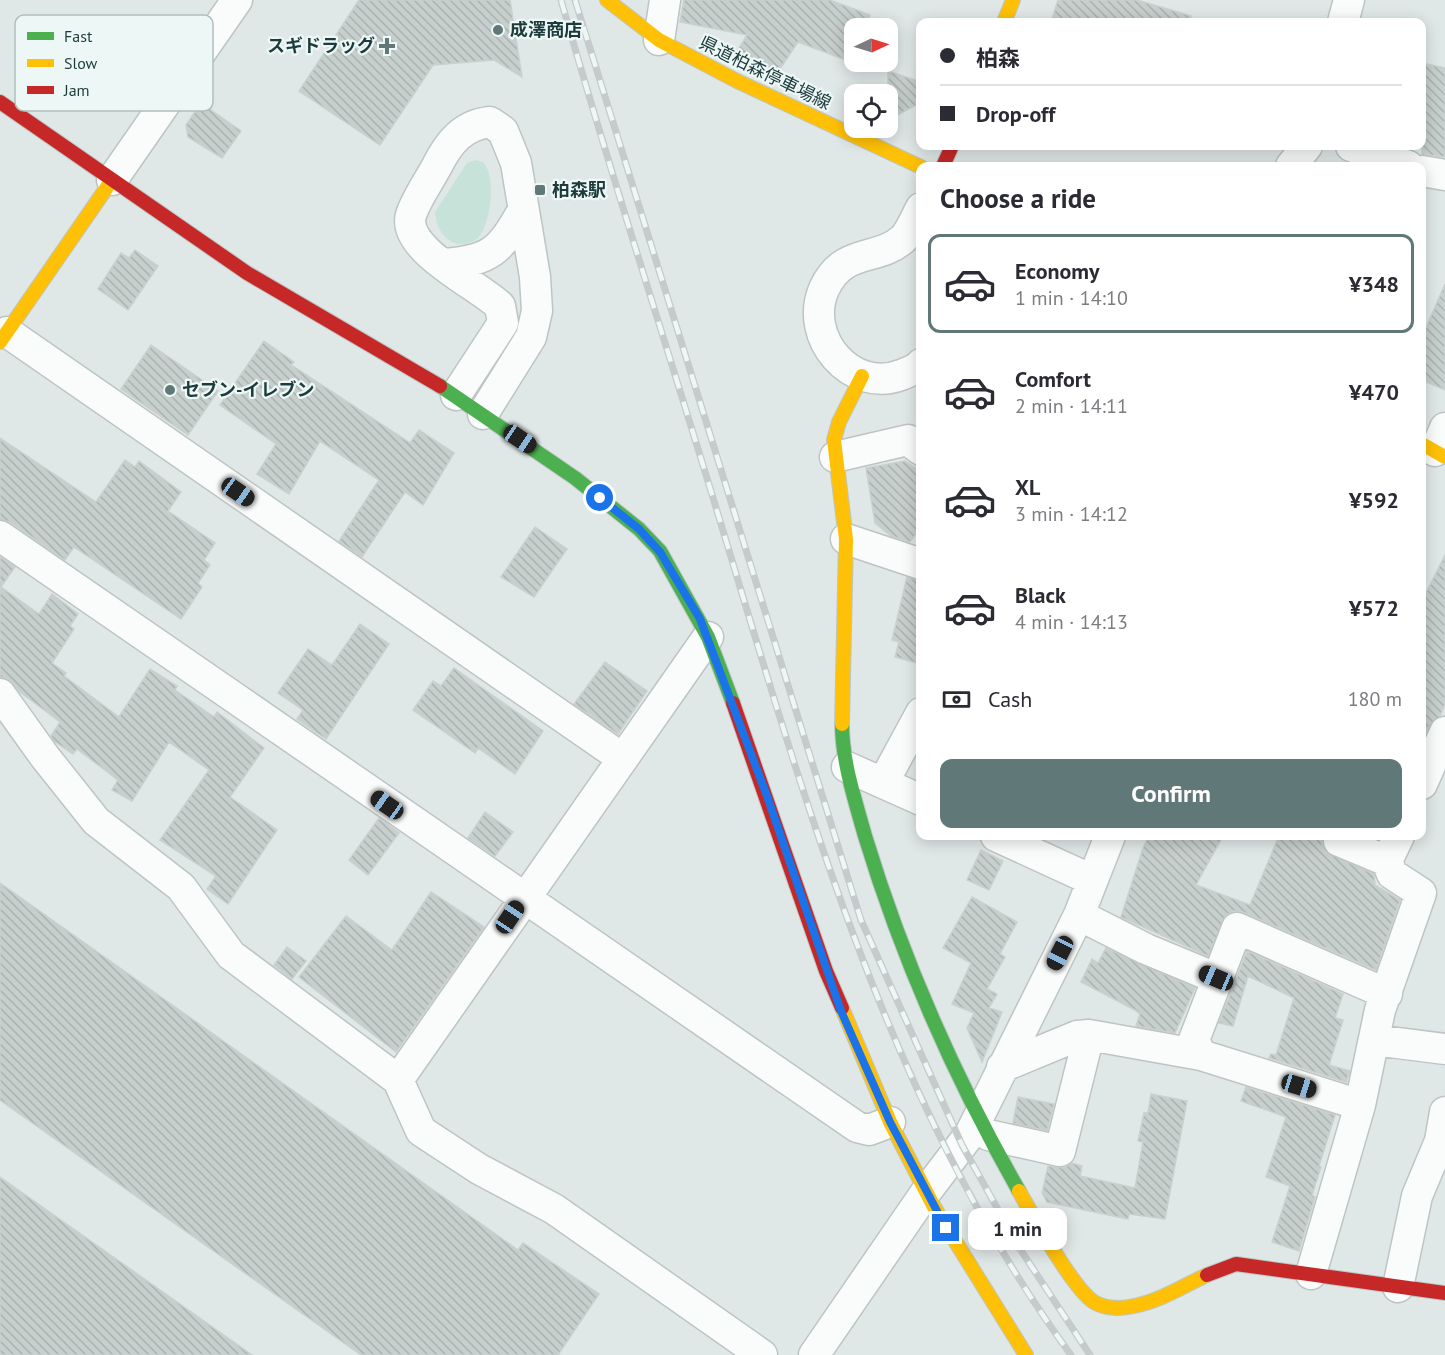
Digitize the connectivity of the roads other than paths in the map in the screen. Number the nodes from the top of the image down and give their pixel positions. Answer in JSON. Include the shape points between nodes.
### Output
{"nodes":[{"id":1,"x":237,"y":0,"type":"edge"},
{"id":2,"x":607,"y":0,"type":"edge"},
{"id":3,"x":666,"y":0,"type":"edge"},
{"id":4,"x":1013,"y":0,"type":"edge"},
{"id":5,"x":1349,"y":0,"type":"edge"},
{"id":6,"x":1006,"y":18,"type":"edge"},
{"id":7,"x":1344,"y":18,"type":"edge"},
{"id":8,"x":213,"y":35,"type":"edge"},
{"id":9,"x":659,"y":40,"type":"junction"},
{"id":10,"x":0,"y":102,"type":"edge"},
{"id":11,"x":160,"y":111,"type":"edge"},
{"id":12,"x":1304,"y":150,"type":"edge"},
{"id":13,"x":1362,"y":150,"type":"edge"},
{"id":14,"x":1294,"y":162,"type":"edge"},
{"id":15,"x":1397,"y":162,"type":"edge"},
{"id":16,"x":916,"y":165,"type":"edge"},
{"id":17,"x":1426,"y":172,"type":"edge"},
{"id":18,"x":1445,"y":175,"type":"edge"},
{"id":19,"x":112,"y":180,"type":"junction"},
{"id":20,"x":523,"y":210,"type":"junction"},
{"id":21,"x":916,"y":217,"type":"edge"},
{"id":22,"x":442,"y":264,"type":"junction"},
{"id":23,"x":4,"y":337,"type":"edge"},
{"id":24,"x":916,"y":367,"type":"edge"},
{"id":25,"x":862,"y":376,"type":"junction"},
{"id":26,"x":456,"y":395,"type":"junction"},
{"id":27,"x":483,"y":414,"type":"junction"},
{"id":28,"x":916,"y":446,"type":"edge"},
{"id":29,"x":835,"y":457,"type":"junction"},
{"id":30,"x":0,"y":536,"type":"edge"},
{"id":31,"x":846,"y":538,"type":"junction"},
{"id":32,"x":916,"y":562,"type":"edge"},
{"id":33,"x":708,"y":637,"type":"junction"},
{"id":34,"x":0,"y":694,"type":"edge"},
{"id":35,"x":916,"y":722,"type":"edge"},
{"id":36,"x":1445,"y":732,"type":"edge"},
{"id":37,"x":622,"y":758,"type":"junction"},
{"id":38,"x":847,"y":767,"type":"junction"},
{"id":39,"x":1426,"y":775,"type":"edge"},
{"id":40,"x":883,"y":783,"type":"junction"},
{"id":41,"x":916,"y":798,"type":"edge"},
{"id":42,"x":1005,"y":840,"type":"edge"},
{"id":43,"x":1108,"y":840,"type":"edge"},
{"id":44,"x":1339,"y":841,"type":"dead end"},
{"id":45,"x":1393,"y":848,"type":"edge"},
{"id":46,"x":1092,"y":880,"type":"junction"},
{"id":47,"x":523,"y":898,"type":"junction"},
{"id":48,"x":1079,"y":915,"type":"junction"},
{"id":49,"x":1216,"y":978,"type":"junction"},
{"id":50,"x":1387,"y":994,"type":"junction"},
{"id":51,"x":1089,"y":1035,"type":"junction"},
{"id":52,"x":1374,"y":1040,"type":"junction"},
{"id":53,"x":1445,"y":1049,"type":"edge"},
{"id":54,"x":1201,"y":1055,"type":"junction"},
{"id":55,"x":1002,"y":1067,"type":"junction"},
{"id":56,"x":398,"y":1080,"type":"junction"},
{"id":57,"x":1360,"y":1105,"type":"junction"},
{"id":58,"x":1445,"y":1112,"type":"edge"},
{"id":59,"x":890,"y":1122,"type":"junction"},
{"id":60,"x":983,"y":1125,"type":"junction"},
{"id":61,"x":926,"y":1192,"type":"junction"},
{"id":62,"x":1311,"y":1274,"type":"junction"},
{"id":63,"x":1398,"y":1287,"type":"junction"},
{"id":64,"x":1445,"y":1293,"type":"edge"},
{"id":65,"x":762,"y":1355,"type":"edge"},
{"id":66,"x":814,"y":1355,"type":"edge"},
{"id":67,"x":1026,"y":1355,"type":"edge"}],
"edges":[{"from":1,"to":8,"type":"street"},
{"from":2,"to":9,"type":"street","name":"県道柏森停車場線"},
{"from":3,"to":9,"type":"street"},
{"from":4,"to":6,"type":"street"},
{"from":5,"to":7,"type":"street"},
{"from":9,"to":16,"type":"street","name":"県道柏森停車場線"},
{"from":10,"to":19,"type":"street"},
{"from":11,"to":19,"type":"street"},
{"from":12,"to":14,"type":"street"},
{"from":13,"to":15,"type":"street"},
{"from":17,"to":18,"type":"street"},
{"from":19,"to":23,"type":"street"},
{"from":19,"to":26,"type":"street","via":[[247,273]]},
{"from":20,"to":22,"type":"street","via":[[505,241],[489,254]]},
{"from":20,"to":22,"type":"street","via":[[516,163],[503,131],[490,122],[462,130],[441,157],[410,216],[412,234]]},
{"from":20,"to":27,"type":"street","via":[[537,311],[531,337]]},
{"from":21,"to":25,"type":"street","via":[[903,239],[854,258],[831,277],[824,290],[819,308],[823,339],[834,356]]},
{"from":22,"to":26,"type":"street","via":[[500,306],[503,323]]},
{"from":23,"to":37,"type":"street"},
{"from":24,"to":25,"type":"street","via":[[887,379]]},
{"from":25,"to":29,"type":"street","via":[[839,422]]},
{"from":26,"to":27,"type":"street"},
{"from":27,"to":33,"type":"street","via":[[575,478],[639,529],[660,552]]},
{"from":28,"to":29,"type":"street","via":[[908,440]]},
{"from":29,"to":31,"type":"street"},
{"from":30,"to":47,"type":"street"},
{"from":31,"to":32,"type":"street"},
{"from":31,"to":38,"type":"street","via":[[842,741]]},
{"from":33,"to":37,"type":"street"},
{"from":33,"to":59,"type":"street","via":[[829,981]]},
{"from":34,"to":56,"type":"street","via":[[96,821],[182,887],[231,955]]},
{"from":35,"to":40,"type":"street"},
{"from":36,"to":39,"type":"street"},
{"from":37,"to":47,"type":"street"},
{"from":38,"to":40,"type":"street"},
{"from":38,"to":60,"type":"street","via":[[903,947]]},
{"from":40,"to":41,"type":"street"},
{"from":42,"to":46,"type":"street"},
{"from":43,"to":46,"type":"street"},
{"from":44,"to":45,"type":"street"},
{"from":45,"to":50,"type":"street","via":[[1392,874],[1421,893]]},
{"from":46,"to":48,"type":"street"},
{"from":47,"to":56,"type":"street"},
{"from":47,"to":59,"type":"street","via":[[857,1127],[869,1130]]},
{"from":48,"to":49,"type":"street"},
{"from":48,"to":55,"type":"street"},
{"from":49,"to":50,"type":"street","via":[[1237,928]]},
{"from":49,"to":54,"type":"street","via":[[1194,1040]]},
{"from":50,"to":52,"type":"street"},
{"from":51,"to":54,"type":"street"},
{"from":51,"to":55,"type":"street","via":[[1077,1036]]},
{"from":51,"to":60,"type":"street","via":[[1060,1151]]},
{"from":52,"to":53,"type":"street"},
{"from":52,"to":57,"type":"street"},
{"from":54,"to":57,"type":"street"},
{"from":55,"to":60,"type":"street"},
{"from":56,"to":65,"type":"street","via":[[421,1131],[479,1169],[554,1209]]},
{"from":57,"to":62,"type":"street"},
{"from":58,"to":63,"type":"street","via":[[1440,1141],[1417,1196]]},
{"from":59,"to":61,"type":"street"},
{"from":60,"to":61,"type":"street","via":[[970,1134]]},
{"from":60,"to":62,"type":"street","via":[[1026,1207],[1073,1278],[1097,1304],[1121,1308],[1140,1305],[1236,1264]]},
{"from":61,"to":66,"type":"street"},
{"from":61,"to":67,"type":"street"},
{"from":62,"to":63,"type":"street"},
{"from":63,"to":64,"type":"street"}]}
